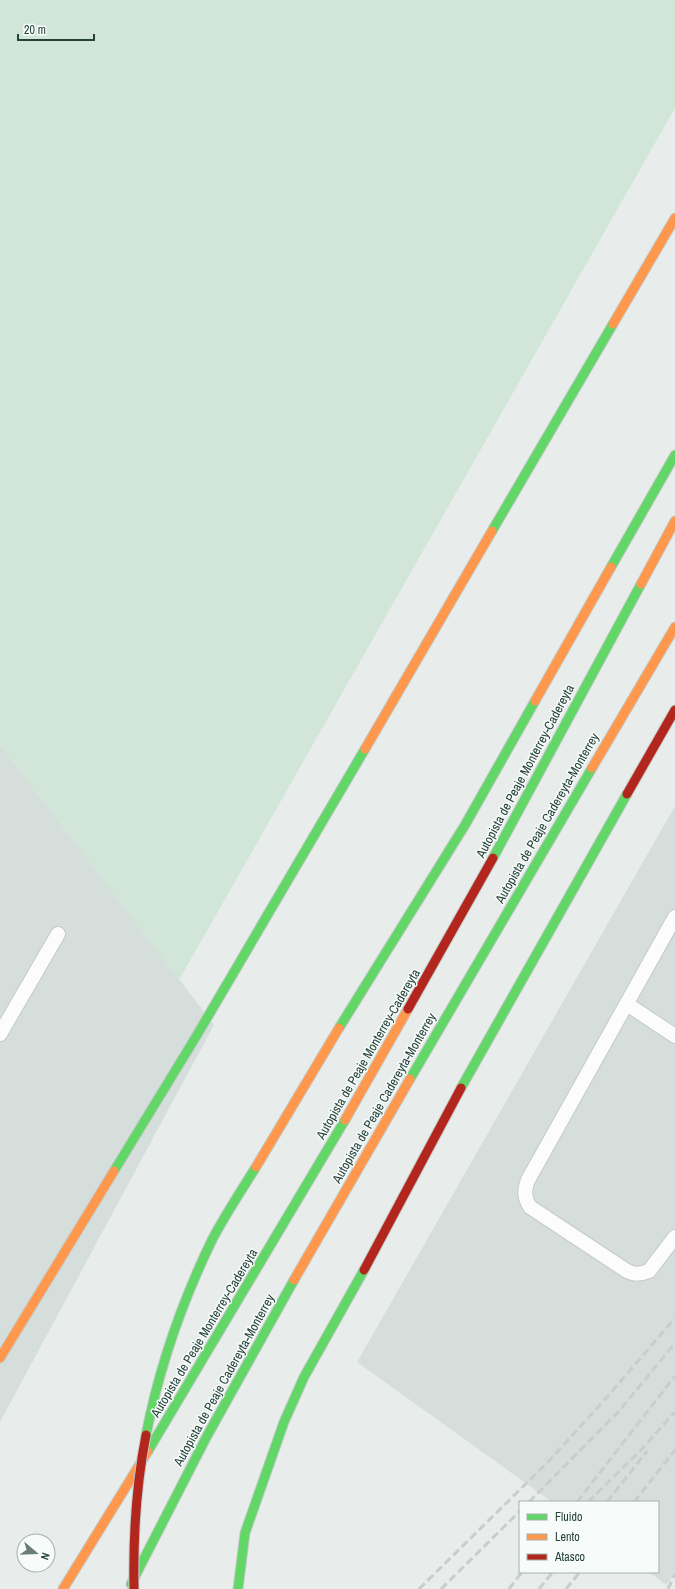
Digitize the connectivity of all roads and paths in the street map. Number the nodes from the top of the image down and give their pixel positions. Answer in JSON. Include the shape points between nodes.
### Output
{"nodes":[{"id":1,"x":675,"y":218,"type":"edge"},
{"id":2,"x":675,"y":455,"type":"edge"},
{"id":3,"x":675,"y":521,"type":"edge"},
{"id":4,"x":675,"y":627,"type":"edge"},
{"id":5,"x":675,"y":710,"type":"edge"},
{"id":6,"x":675,"y":917,"type":"edge"},
{"id":7,"x":58,"y":934,"type":"dead end"},
{"id":8,"x":627,"y":1004,"type":"junction"},
{"id":9,"x":0,"y":1034,"type":"edge"},
{"id":10,"x":675,"y":1036,"type":"edge"},
{"id":11,"x":675,"y":1237,"type":"edge"},
{"id":12,"x":0,"y":1358,"type":"edge"},
{"id":13,"x":63,"y":1589,"type":"edge"},
{"id":14,"x":128,"y":1589,"type":"edge"},
{"id":15,"x":134,"y":1589,"type":"edge"},
{"id":16,"x":238,"y":1589,"type":"edge"}],
"edges":[{"from":1,"to":12,"type":"main road","via":[[196,1035]]},
{"from":2,"to":15,"type":"main road","bridge":true,"via":[[469,818],[213,1239],[174,1330],[147,1425],[139,1474],[135,1524]]},
{"from":3,"to":13,"type":"main road","name":"Autopista de Peaje Monterrey-Cadereyta","via":[[460,918],[327,1152]]},
{"from":4,"to":14,"type":"main road","name":"Autopista de Peaje Cadereyta-Monterrey","via":[[321,1232],[207,1436]]},
{"from":5,"to":16,"type":"main road","via":[[520,982],[389,1226],[304,1377],[284,1422],[246,1533]]},
{"from":6,"to":8,"type":"lane"},
{"from":7,"to":9,"type":"lane"},
{"from":8,"to":10,"type":"lane"},
{"from":8,"to":11,"type":"lane","via":[[528,1180],[526,1200],[530,1207],[635,1274],[649,1271]]}]}
